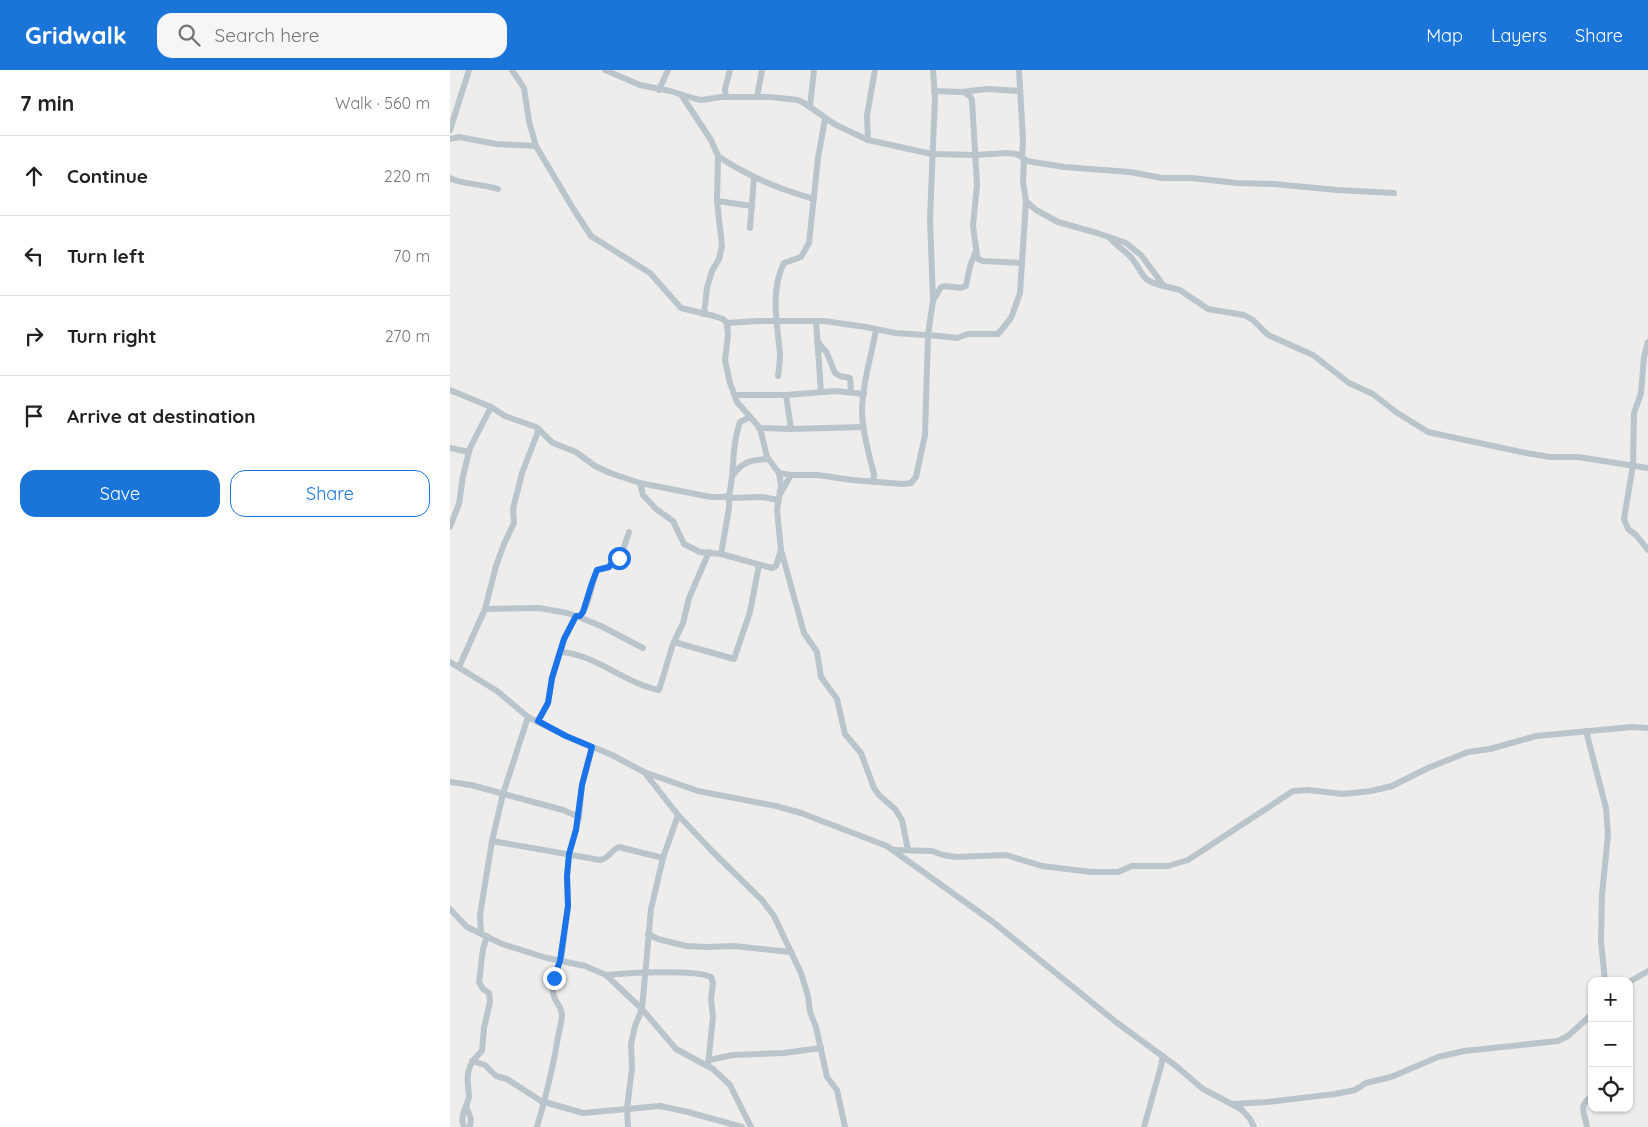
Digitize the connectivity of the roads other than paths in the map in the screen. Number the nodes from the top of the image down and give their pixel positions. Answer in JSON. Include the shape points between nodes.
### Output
{"nodes":[{"id":1,"x":469,"y":70,"type":"edge"},
{"id":2,"x":512,"y":70,"type":"edge"},
{"id":3,"x":606,"y":70,"type":"edge"},
{"id":4,"x":668,"y":70,"type":"edge"},
{"id":5,"x":730,"y":70,"type":"edge"},
{"id":6,"x":762,"y":70,"type":"edge"},
{"id":7,"x":814,"y":70,"type":"edge"},
{"id":8,"x":875,"y":70,"type":"edge"},
{"id":9,"x":933,"y":70,"type":"edge"},
{"id":10,"x":1019,"y":70,"type":"edge"},
{"id":11,"x":659,"y":90,"type":"junction"},
{"id":12,"x":934,"y":91,"type":"junction"},
{"id":13,"x":1020,"y":91,"type":"junction"},
{"id":14,"x":963,"y":92,"type":"junction"},
{"id":15,"x":682,"y":96,"type":"junction"},
{"id":16,"x":726,"y":97,"type":"junction"},
{"id":17,"x":757,"y":97,"type":"junction"},
{"id":18,"x":810,"y":107,"type":"junction"},
{"id":19,"x":825,"y":119,"type":"junction"},
{"id":20,"x":450,"y":130,"type":"edge"},
{"id":21,"x":450,"y":139,"type":"edge"},
{"id":22,"x":868,"y":140,"type":"junction"},
{"id":23,"x":536,"y":146,"type":"junction"},
{"id":24,"x":932,"y":154,"type":"junction"},
{"id":25,"x":975,"y":155,"type":"junction"},
{"id":26,"x":718,"y":156,"type":"junction"},
{"id":27,"x":1022,"y":157,"type":"junction"},
{"id":28,"x":450,"y":178,"type":"edge"},
{"id":29,"x":754,"y":178,"type":"junction"},
{"id":30,"x":498,"y":189,"type":"dead end"},
{"id":31,"x":1394,"y":193,"type":"dead end"},
{"id":32,"x":814,"y":200,"type":"junction"},
{"id":33,"x":717,"y":201,"type":"junction"},
{"id":34,"x":1026,"y":202,"type":"junction"},
{"id":35,"x":752,"y":206,"type":"junction"},
{"id":36,"x":750,"y":228,"type":"dead end"},
{"id":37,"x":1109,"y":237,"type":"junction"},
{"id":38,"x":976,"y":251,"type":"junction"},
{"id":39,"x":1022,"y":263,"type":"junction"},
{"id":40,"x":1164,"y":286,"type":"junction"},
{"id":41,"x":933,"y":300,"type":"junction"},
{"id":42,"x":704,"y":314,"type":"junction"},
{"id":43,"x":775,"y":321,"type":"junction"},
{"id":44,"x":816,"y":321,"type":"junction"},
{"id":45,"x":727,"y":323,"type":"junction"},
{"id":46,"x":876,"y":330,"type":"junction"},
{"id":47,"x":928,"y":335,"type":"junction"},
{"id":48,"x":817,"y":341,"type":"junction"},
{"id":49,"x":1648,"y":342,"type":"edge"},
{"id":50,"x":778,"y":376,"type":"dead end"},
{"id":51,"x":450,"y":390,"type":"edge"},
{"id":52,"x":821,"y":392,"type":"junction"},
{"id":53,"x":851,"y":392,"type":"junction"},
{"id":54,"x":864,"y":394,"type":"junction"},
{"id":55,"x":786,"y":395,"type":"junction"},
{"id":56,"x":735,"y":396,"type":"junction"},
{"id":57,"x":491,"y":407,"type":"junction"},
{"id":58,"x":750,"y":417,"type":"junction"},
{"id":59,"x":863,"y":427,"type":"junction"},
{"id":60,"x":759,"y":428,"type":"junction"},
{"id":61,"x":791,"y":429,"type":"junction"},
{"id":62,"x":540,"y":430,"type":"junction"},
{"id":63,"x":450,"y":448,"type":"edge"},
{"id":64,"x":469,"y":452,"type":"junction"},
{"id":65,"x":768,"y":459,"type":"junction"},
{"id":66,"x":1633,"y":465,"type":"junction"},
{"id":67,"x":1648,"y":468,"type":"edge"},
{"id":68,"x":779,"y":473,"type":"junction"},
{"id":69,"x":791,"y":475,"type":"junction"},
{"id":70,"x":732,"y":476,"type":"junction"},
{"id":71,"x":874,"y":482,"type":"junction"},
{"id":72,"x":640,"y":483,"type":"junction"},
{"id":73,"x":729,"y":497,"type":"junction"},
{"id":74,"x":779,"y":498,"type":"junction"},
{"id":75,"x":450,"y":527,"type":"edge"},
{"id":76,"x":629,"y":532,"type":"dead end"},
{"id":77,"x":781,"y":550,"type":"junction"},
{"id":78,"x":1648,"y":550,"type":"edge"},
{"id":79,"x":709,"y":552,"type":"junction"},
{"id":80,"x":721,"y":554,"type":"junction"},
{"id":81,"x":760,"y":565,"type":"junction"},
{"id":82,"x":485,"y":609,"type":"junction"},
{"id":83,"x":573,"y":618,"type":"junction"},
{"id":84,"x":674,"y":642,"type":"junction"},
{"id":85,"x":643,"y":648,"type":"dead end"},
{"id":86,"x":560,"y":652,"type":"junction"},
{"id":87,"x":450,"y":662,"type":"edge"},
{"id":88,"x":458,"y":667,"type":"junction"},
{"id":89,"x":528,"y":717,"type":"junction"},
{"id":90,"x":538,"y":721,"type":"junction"},
{"id":91,"x":1648,"y":728,"type":"edge"},
{"id":92,"x":1586,"y":731,"type":"junction"},
{"id":93,"x":592,"y":747,"type":"junction"},
{"id":94,"x":644,"y":772,"type":"junction"},
{"id":95,"x":450,"y":782,"type":"edge"},
{"id":96,"x":503,"y":794,"type":"junction"},
{"id":97,"x":678,"y":815,"type":"junction"},
{"id":98,"x":579,"y":817,"type":"junction"},
{"id":99,"x":492,"y":841,"type":"junction"},
{"id":100,"x":894,"y":850,"type":"junction"},
{"id":101,"x":908,"y":850,"type":"junction"},
{"id":102,"x":569,"y":854,"type":"junction"},
{"id":103,"x":662,"y":858,"type":"junction"},
{"id":104,"x":450,"y":910,"type":"edge"},
{"id":105,"x":484,"y":934,"type":"junction"},
{"id":106,"x":648,"y":934,"type":"junction"},
{"id":107,"x":791,"y":952,"type":"junction"},
{"id":108,"x":560,"y":961,"type":"junction"},
{"id":109,"x":1648,"y":971,"type":"edge"},
{"id":110,"x":644,"y":973,"type":"junction"},
{"id":111,"x":606,"y":975,"type":"junction"},
{"id":112,"x":1605,"y":977,"type":"edge"},
{"id":113,"x":1633,"y":980,"type":"edge"},
{"id":114,"x":642,"y":1009,"type":"junction"},
{"id":115,"x":1588,"y":1018,"type":"edge"},
{"id":116,"x":821,"y":1048,"type":"junction"},
{"id":117,"x":482,"y":1051,"type":"junction"},
{"id":118,"x":1163,"y":1056,"type":"junction"},
{"id":119,"x":472,"y":1061,"type":"junction"},
{"id":120,"x":708,"y":1062,"type":"junction"},
{"id":121,"x":489,"y":1068,"type":"junction"},
{"id":122,"x":1588,"y":1099,"type":"edge"},
{"id":123,"x":545,"y":1102,"type":"junction"},
{"id":124,"x":1232,"y":1104,"type":"junction"},
{"id":125,"x":466,"y":1106,"type":"junction"},
{"id":126,"x":627,"y":1109,"type":"junction"},
{"id":127,"x":843,"y":1126,"type":"edge"},
{"id":128,"x":464,"y":1127,"type":"edge"},
{"id":129,"x":470,"y":1127,"type":"edge"},
{"id":130,"x":537,"y":1127,"type":"edge"},
{"id":131,"x":628,"y":1127,"type":"edge"},
{"id":132,"x":742,"y":1127,"type":"edge"},
{"id":133,"x":751,"y":1127,"type":"edge"},
{"id":134,"x":1144,"y":1127,"type":"edge"},
{"id":135,"x":1254,"y":1127,"type":"edge"},
{"id":136,"x":1587,"y":1127,"type":"edge"}],
"edges":[{"from":1,"to":20,"type":"street"},
{"from":2,"to":23,"type":"street","via":[[524,88]]},
{"from":3,"to":11,"type":"street"},
{"from":4,"to":11,"type":"street"},
{"from":5,"to":16,"type":"street"},
{"from":6,"to":17,"type":"street"},
{"from":7,"to":18,"type":"street"},
{"from":8,"to":22,"type":"street","via":[[867,115]]},
{"from":9,"to":12,"type":"street"},
{"from":10,"to":13,"type":"street"},
{"from":11,"to":15,"type":"street"},
{"from":12,"to":14,"type":"street"},
{"from":12,"to":24,"type":"street"},
{"from":13,"to":14,"type":"street","via":[[987,89]]},
{"from":13,"to":27,"type":"street"},
{"from":14,"to":25,"type":"street","via":[[972,99]]},
{"from":15,"to":16,"type":"street","via":[[702,100]]},
{"from":15,"to":26,"type":"street"},
{"from":16,"to":17,"type":"street"},
{"from":17,"to":18,"type":"street","via":[[798,100]]},
{"from":18,"to":19,"type":"street"},
{"from":19,"to":22,"type":"street"},
{"from":19,"to":32,"type":"street"},
{"from":21,"to":23,"type":"street"},
{"from":22,"to":24,"type":"street"},
{"from":23,"to":42,"type":"street","via":[[591,236],[650,273],[681,308]]},
{"from":24,"to":25,"type":"street"},
{"from":24,"to":41,"type":"street"},
{"from":25,"to":27,"type":"street","via":[[1007,153]]},
{"from":25,"to":38,"type":"street","via":[[977,191],[973,227]]},
{"from":26,"to":29,"type":"street"},
{"from":26,"to":33,"type":"street"},
{"from":27,"to":31,"type":"street","via":[[1042,164],[1162,178]]},
{"from":27,"to":34,"type":"street"},
{"from":28,"to":30,"type":"street"},
{"from":29,"to":32,"type":"street"},
{"from":29,"to":35,"type":"street"},
{"from":32,"to":43,"type":"street","via":[[805,252],[783,266]]},
{"from":33,"to":35,"type":"street"},
{"from":33,"to":42,"type":"street","via":[[722,246],[709,279]]},
{"from":34,"to":37,"type":"street","via":[[1058,222]]},
{"from":34,"to":39,"type":"street"},
{"from":35,"to":36,"type":"street"},
{"from":37,"to":40,"type":"street","via":[[1137,250]]},
{"from":37,"to":40,"type":"street","via":[[1132,258],[1144,279]]},
{"from":38,"to":39,"type":"street","via":[[982,261]]},
{"from":38,"to":41,"type":"street","via":[[966,286],[941,288]]},
{"from":39,"to":47,"type":"street","via":[[1018,303],[1000,333],[968,334],[957,338]]},
{"from":40,"to":66,"type":"street","via":[[1180,290],[1208,309],[1244,315],[1268,335],[1312,355],[1349,383],[1373,394],[1428,432],[1526,453]]},
{"from":41,"to":47,"type":"street"},
{"from":42,"to":45,"type":"street"},
{"from":43,"to":44,"type":"street"},
{"from":43,"to":45,"type":"street"},
{"from":43,"to":50,"type":"street","via":[[780,354]]},
{"from":44,"to":46,"type":"street"},
{"from":44,"to":48,"type":"street"},
{"from":45,"to":56,"type":"street","via":[[726,367]]},
{"from":46,"to":47,"type":"street"},
{"from":46,"to":54,"type":"street"},
{"from":47,"to":71,"type":"street","via":[[925,435],[916,478],[903,484]]},
{"from":48,"to":52,"type":"street"},
{"from":48,"to":53,"type":"street","via":[[827,353],[835,373],[850,378]]},
{"from":49,"to":66,"type":"street","via":[[1641,393],[1634,413]]},
{"from":51,"to":57,"type":"street"},
{"from":52,"to":53,"type":"street"},
{"from":52,"to":55,"type":"street"},
{"from":53,"to":54,"type":"street"},
{"from":54,"to":59,"type":"street"},
{"from":55,"to":56,"type":"street"},
{"from":55,"to":61,"type":"street"},
{"from":56,"to":58,"type":"street"},
{"from":57,"to":62,"type":"street"},
{"from":57,"to":64,"type":"street"},
{"from":58,"to":60,"type":"street"},
{"from":58,"to":70,"type":"street","via":[[740,422],[737,431]]},
{"from":59,"to":61,"type":"street"},
{"from":59,"to":71,"type":"street"},
{"from":60,"to":61,"type":"street"},
{"from":60,"to":65,"type":"street"},
{"from":62,"to":72,"type":"street","via":[[553,442],[576,452],[595,466]]},
{"from":62,"to":82,"type":"street","via":[[522,474],[513,509],[514,522],[496,566]]},
{"from":63,"to":64,"type":"street"},
{"from":64,"to":75,"type":"street","via":[[459,504]]},
{"from":65,"to":68,"type":"street"},
{"from":65,"to":70,"type":"street","via":[[747,461]]},
{"from":66,"to":67,"type":"street"},
{"from":66,"to":78,"type":"street","via":[[1624,521]]},
{"from":68,"to":69,"type":"street"},
{"from":68,"to":74,"type":"street"},
{"from":69,"to":71,"type":"street"},
{"from":69,"to":74,"type":"street"},
{"from":70,"to":73,"type":"street"},
{"from":72,"to":73,"type":"street","via":[[703,496]]},
{"from":72,"to":79,"type":"street","via":[[644,495],[656,509],[673,521],[682,542],[700,552]]},
{"from":73,"to":74,"type":"street"},
{"from":73,"to":80,"type":"street"},
{"from":74,"to":77,"type":"street"},
{"from":76,"to":83,"type":"street","via":[[621,556],[615,558],[609,567],[597,570],[583,612]]},
{"from":77,"to":81,"type":"street","via":[[775,567]]},
{"from":77,"to":101,"type":"street","via":[[804,633],[817,652],[821,677],[836,699],[845,734],[861,753],[874,788],[902,820]]},
{"from":79,"to":80,"type":"street"},
{"from":79,"to":84,"type":"street"},
{"from":80,"to":81,"type":"street"},
{"from":81,"to":84,"type":"street","via":[[750,612],[734,659]]},
{"from":82,"to":83,"type":"street","via":[[539,608]]},
{"from":82,"to":88,"type":"street"},
{"from":83,"to":85,"type":"street","via":[[602,626]]},
{"from":83,"to":86,"type":"street"},
{"from":84,"to":86,"type":"street","via":[[659,690],[584,657]]},
{"from":86,"to":90,"type":"street","via":[[548,703]]},
{"from":87,"to":88,"type":"street"},
{"from":88,"to":89,"type":"street","via":[[497,691]]},
{"from":89,"to":90,"type":"street"},
{"from":89,"to":96,"type":"street"},
{"from":90,"to":93,"type":"street"},
{"from":91,"to":92,"type":"street"},
{"from":92,"to":101,"type":"street","via":[[1536,736],[1468,752],[1392,786],[1371,791],[1343,794],[1293,791],[1188,860],[1168,866],[1132,866],[1118,872],[1091,872],[1042,866],[1006,855],[956,857]]},
{"from":92,"to":112,"type":"street","via":[[1606,808],[1608,835],[1601,941]]},
{"from":93,"to":94,"type":"street"},
{"from":93,"to":98,"type":"street","via":[[582,785]]},
{"from":94,"to":97,"type":"street"},
{"from":94,"to":100,"type":"street","via":[[698,791],[800,813]]},
{"from":95,"to":96,"type":"street"},
{"from":96,"to":98,"type":"street"},
{"from":96,"to":99,"type":"street"},
{"from":97,"to":103,"type":"street"},
{"from":97,"to":107,"type":"street","via":[[767,906]]},
{"from":98,"to":102,"type":"street"},
{"from":99,"to":102,"type":"street"},
{"from":99,"to":105,"type":"street","via":[[480,914]]},
{"from":100,"to":101,"type":"street"},
{"from":100,"to":118,"type":"street","via":[[993,922]]},
{"from":102,"to":103,"type":"street","via":[[600,860],[609,857],[619,847]]},
{"from":102,"to":108,"type":"street","via":[[568,906]]},
{"from":103,"to":106,"type":"street"},
{"from":104,"to":105,"type":"street","via":[[467,926]]},
{"from":105,"to":108,"type":"street","via":[[511,948]]},
{"from":105,"to":117,"type":"street","via":[[479,982],[490,999]]},
{"from":106,"to":107,"type":"street","via":[[686,946],[734,946]]},
{"from":106,"to":110,"type":"street"},
{"from":107,"to":116,"type":"street","via":[[801,974]]},
{"from":108,"to":111,"type":"street","via":[[593,968]]},
{"from":108,"to":123,"type":"street","via":[[553,990],[562,1017]]},
{"from":109,"to":113,"type":"street"},
{"from":110,"to":111,"type":"street"},
{"from":110,"to":114,"type":"street"},
{"from":110,"to":120,"type":"street","via":[[696,973],[712,979],[713,1017]]},
{"from":111,"to":114,"type":"street"},
{"from":114,"to":120,"type":"street","via":[[680,1052]]},
{"from":114,"to":126,"type":"street","via":[[632,1036]]},
{"from":115,"to":124,"type":"street","via":[[1558,1041],[1464,1051],[1366,1083],[1355,1090],[1335,1094]]},
{"from":116,"to":120,"type":"street","via":[[733,1055]]},
{"from":116,"to":127,"type":"street","via":[[827,1077],[838,1092]]},
{"from":117,"to":119,"type":"street"},
{"from":117,"to":121,"type":"street"},
{"from":118,"to":124,"type":"street","via":[[1203,1089]]},
{"from":118,"to":134,"type":"street"},
{"from":119,"to":121,"type":"street"},
{"from":119,"to":125,"type":"street","via":[[467,1078],[469,1096]]},
{"from":120,"to":133,"type":"street","via":[[730,1085]]},
{"from":121,"to":123,"type":"street","via":[[496,1076],[507,1079]]},
{"from":122,"to":136,"type":"street","via":[[1583,1106]]},
{"from":123,"to":126,"type":"street","via":[[583,1113]]},
{"from":123,"to":130,"type":"street"},
{"from":124,"to":135,"type":"street","via":[[1245,1113]]},
{"from":125,"to":128,"type":"street","via":[[462,1116]]},
{"from":125,"to":129,"type":"street"},
{"from":126,"to":131,"type":"street"},
{"from":126,"to":132,"type":"street","via":[[660,1106]]}]}
